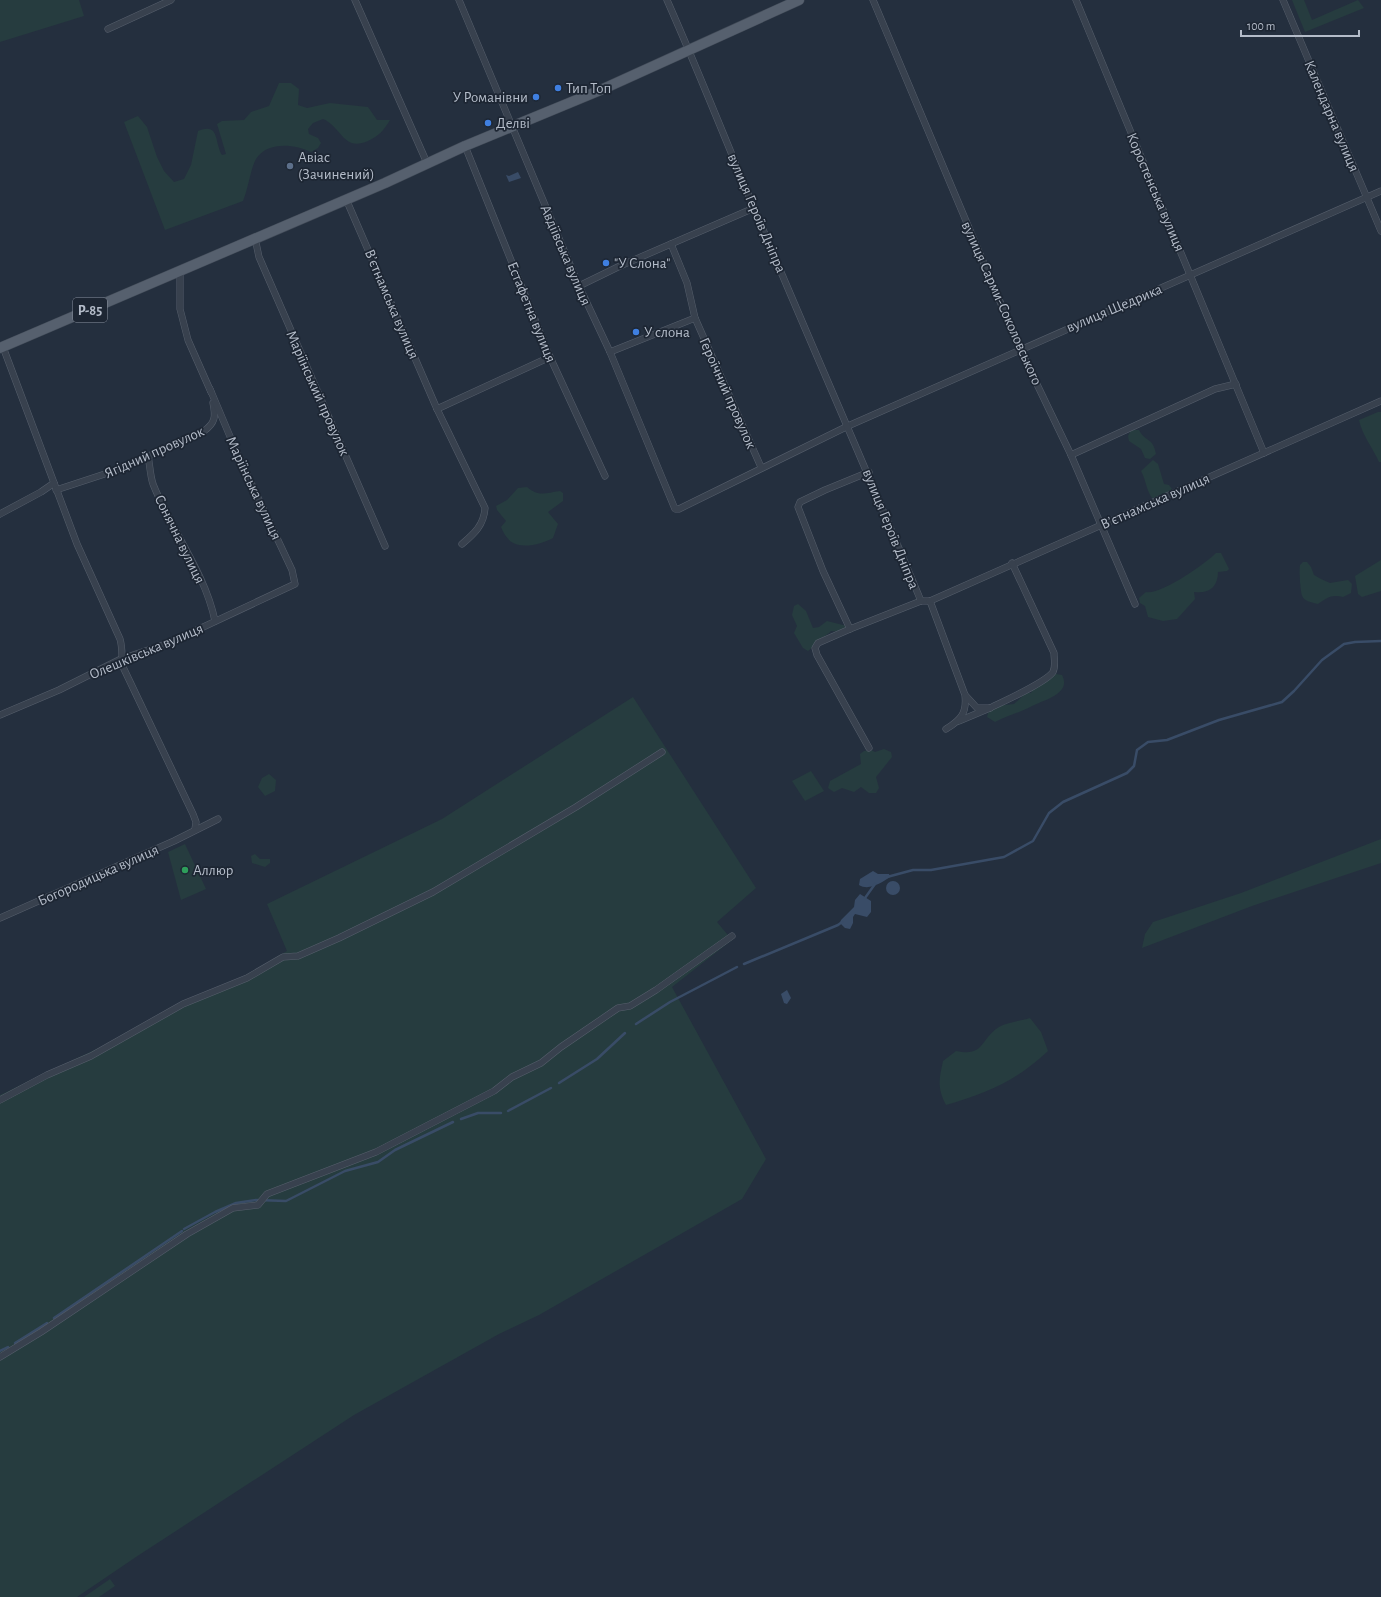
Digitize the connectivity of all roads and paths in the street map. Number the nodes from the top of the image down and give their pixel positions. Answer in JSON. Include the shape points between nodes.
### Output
{"nodes":[{"id":1,"x":171,"y":0,"type":"edge"},
{"id":2,"x":355,"y":0,"type":"edge"},
{"id":3,"x":459,"y":0,"type":"edge"},
{"id":4,"x":667,"y":0,"type":"edge"},
{"id":5,"x":798,"y":0,"type":"edge"},
{"id":6,"x":873,"y":0,"type":"edge"},
{"id":7,"x":1076,"y":0,"type":"edge"},
{"id":8,"x":1283,"y":0,"type":"edge"},
{"id":9,"x":108,"y":29,"type":"dead end"},
{"id":10,"x":690,"y":50,"type":"junction"},
{"id":11,"x":513,"y":127,"type":"junction"},
{"id":12,"x":465,"y":146,"type":"junction"},
{"id":13,"x":427,"y":163,"type":"junction"},
{"id":14,"x":1381,"y":191,"type":"edge"},
{"id":15,"x":1366,"y":197,"type":"junction"},
{"id":16,"x":346,"y":199,"type":"junction"},
{"id":17,"x":754,"y":208,"type":"junction"},
{"id":18,"x":1381,"y":231,"type":"edge"},
{"id":19,"x":255,"y":238,"type":"junction"},
{"id":20,"x":671,"y":244,"type":"junction"},
{"id":21,"x":180,"y":271,"type":"junction"},
{"id":22,"x":1191,"y":274,"type":"junction"},
{"id":23,"x":579,"y":286,"type":"junction"},
{"id":24,"x":695,"y":318,"type":"junction"},
{"id":25,"x":1,"y":348,"type":"edge"},
{"id":26,"x":1020,"y":349,"type":"junction"},
{"id":27,"x":610,"y":352,"type":"junction"},
{"id":28,"x":550,"y":357,"type":"junction"},
{"id":29,"x":1236,"y":384,"type":"junction"},
{"id":30,"x":210,"y":389,"type":"junction"},
{"id":31,"x":1381,"y":401,"type":"edge"},
{"id":32,"x":437,"y":409,"type":"junction"},
{"id":33,"x":848,"y":426,"type":"junction"},
{"id":34,"x":1264,"y":453,"type":"junction"},
{"id":35,"x":1071,"y":455,"type":"junction"},
{"id":36,"x":148,"y":456,"type":"junction"},
{"id":37,"x":761,"y":467,"type":"junction"},
{"id":38,"x":868,"y":472,"type":"junction"},
{"id":39,"x":605,"y":476,"type":"dead end"},
{"id":40,"x":54,"y":483,"type":"junction"},
{"id":41,"x":56,"y":490,"type":"junction"},
{"id":42,"x":0,"y":514,"type":"edge"},
{"id":43,"x":1100,"y":525,"type":"junction"},
{"id":44,"x":462,"y":544,"type":"dead end"},
{"id":45,"x":386,"y":546,"type":"dead end"},
{"id":46,"x":1012,"y":563,"type":"junction"},
{"id":47,"x":293,"y":586,"type":"joint"},
{"id":48,"x":930,"y":600,"type":"junction"},
{"id":49,"x":921,"y":601,"type":"junction"},
{"id":50,"x":1135,"y":604,"type":"dead end"},
{"id":51,"x":215,"y":621,"type":"junction"},
{"id":52,"x":850,"y":629,"type":"junction"},
{"id":53,"x":121,"y":659,"type":"junction"},
{"id":54,"x":965,"y":695,"type":"junction"},
{"id":55,"x":990,"y":708,"type":"junction"},
{"id":56,"x":0,"y":715,"type":"edge"},
{"id":57,"x":959,"y":721,"type":"junction"},
{"id":58,"x":946,"y":729,"type":"dead end"},
{"id":59,"x":869,"y":748,"type":"dead end"},
{"id":60,"x":662,"y":752,"type":"dead end"},
{"id":61,"x":218,"y":819,"type":"dead end"},
{"id":62,"x":195,"y":829,"type":"junction"},
{"id":63,"x":0,"y":918,"type":"edge"},
{"id":64,"x":732,"y":936,"type":"dead end"},
{"id":65,"x":0,"y":1100,"type":"edge"},
{"id":66,"x":0,"y":1357,"type":"edge"}],
"edges":[{"from":1,"to":9,"type":"street"},
{"from":2,"to":13,"type":"street"},
{"from":3,"to":11,"type":"street","name":"Авдіївська вулиця"},
{"from":4,"to":10,"type":"street","name":"вулиця Героїв Дніпра"},
{"from":5,"to":10,"type":"main road","number":"Р-85"},
{"from":6,"to":26,"type":"street","name":"вулиця Сарми-Соколовського"},
{"from":7,"to":22,"type":"street","name":"Коростенська вулиця"},
{"from":8,"to":15,"type":"street","name":"Календарна вулиця"},
{"from":10,"to":11,"type":"main road","number":"Р-85"},
{"from":10,"to":17,"type":"street","name":"вулиця Героїв Дніпра"},
{"from":11,"to":12,"type":"main road","number":"Р-85"},
{"from":11,"to":23,"type":"street","name":"Авдіївська вулиця"},
{"from":12,"to":13,"type":"main road","number":"Р-85"},
{"from":12,"to":28,"type":"street","name":"Естафетна вулиця"},
{"from":13,"to":16,"type":"main road","number":"Р-85"},
{"from":14,"to":15,"type":"street","name":"вулиця Щедрика"},
{"from":15,"to":18,"type":"street","name":"Календарна вулиця"},
{"from":15,"to":22,"type":"street","name":"вулиця Щедрика"},
{"from":16,"to":19,"type":"main road","number":"Р-85"},
{"from":16,"to":32,"type":"street","name":"Вʼєтнамська вулиця"},
{"from":17,"to":20,"type":"street"},
{"from":17,"to":33,"type":"street","name":"вулиця Героїв Дніпра"},
{"from":19,"to":21,"type":"main road","number":"Р-85"},
{"from":19,"to":45,"type":"street","name":"Маріїнський провулок","via":[[258,257]]},
{"from":20,"to":23,"type":"street"},
{"from":20,"to":24,"type":"street","name":"Героїчний провулок","via":[[687,283]]},
{"from":21,"to":25,"type":"main road","number":"Р-85"},
{"from":21,"to":30,"type":"street","name":"Ягідний провулок","via":[[180,309],[188,340]]},
{"from":22,"to":26,"type":"street","name":"вулиця Щедрика"},
{"from":22,"to":29,"type":"street","name":"Коростенська вулиця"},
{"from":23,"to":27,"type":"street","name":"Авдіївська вулиця"},
{"from":24,"to":27,"type":"street"},
{"from":24,"to":37,"type":"street","name":"Героїчний провулок"},
{"from":25,"to":40,"type":"street"},
{"from":26,"to":33,"type":"street","name":"вулиця Щедрика"},
{"from":26,"to":35,"type":"street","name":"вулиця Сарми-Соколовського"},
{"from":27,"to":37,"type":"street","name":"Авдіївська вулиця","via":[[675,509]]},
{"from":28,"to":32,"type":"street"},
{"from":28,"to":39,"type":"street","name":"Естафетна вулиця"},
{"from":29,"to":34,"type":"street","name":"Коростенська вулиця"},
{"from":29,"to":35,"type":"street","via":[[1215,389]]},
{"from":30,"to":36,"type":"street","name":"Ягідний провулок","via":[[215,419],[213,424],[189,439]]},
{"from":30,"to":47,"type":"street","name":"Маріїнська вулиця","via":[[292,570],[295,580]]},
{"from":31,"to":34,"type":"street","name":"Вʼєтнамська вулиця"},
{"from":32,"to":44,"type":"street","name":"Вʼєтнамська вулиця","via":[[485,508],[480,528]]},
{"from":33,"to":37,"type":"street"},
{"from":33,"to":38,"type":"street","name":"вулиця Героїв Дніпра"},
{"from":34,"to":43,"type":"street","name":"Вʼєтнамська вулиця"},
{"from":35,"to":43,"type":"street","name":"вулиця Сарми-Соколовського"},
{"from":36,"to":41,"type":"street","name":"Ягідний провулок","via":[[120,469]]},
{"from":36,"to":51,"type":"street","name":"Сонячна вулиця","via":[[153,482],[212,606]]},
{"from":38,"to":49,"type":"street","name":"вулиця Героїв Дніпра"},
{"from":38,"to":52,"type":"street","via":[[798,504],[823,571]]},
{"from":40,"to":41,"type":"street"},
{"from":40,"to":42,"type":"street"},
{"from":41,"to":53,"type":"street","via":[[77,544],[120,639],[123,649]]},
{"from":43,"to":46,"type":"street","name":"Вʼєтнамська вулиця"},
{"from":43,"to":50,"type":"street","name":"вулиця Сарми-Соколовського"},
{"from":46,"to":48,"type":"street","name":"Вʼєтнамська вулиця"},
{"from":46,"to":55,"type":"street","via":[[1054,653],[1055,664],[1054,670],[1042,681]]},
{"from":47,"to":51,"type":"street","name":"Олешківська вулиця"},
{"from":48,"to":49,"type":"street","name":"вулиця Героїв Дніпра"},
{"from":48,"to":54,"type":"street","name":"вулиця Героїв Дніпра"},
{"from":49,"to":52,"type":"street"},
{"from":51,"to":53,"type":"street","name":"Олешківська вулиця","via":[[169,643]]},
{"from":52,"to":59,"type":"street","via":[[818,643],[815,648]]},
{"from":53,"to":56,"type":"street","name":"Олешківська вулиця","via":[[59,690]]},
{"from":53,"to":62,"type":"street","via":[[193,814]]},
{"from":54,"to":55,"type":"street","via":[[977,708]]},
{"from":54,"to":57,"type":"street","name":"вулиця Героїв Дніпра","via":[[966,706]]},
{"from":55,"to":57,"type":"street"},
{"from":57,"to":58,"type":"street"},
{"from":60,"to":65,"type":"street","via":[[576,807],[433,892],[305,953],[283,957],[247,978],[183,1004],[91,1056],[46,1075]]},
{"from":61,"to":62,"type":"street","name":"Богородицька вулиця"},
{"from":62,"to":63,"type":"street","name":"Богородицька вулиця","via":[[174,841]]},
{"from":64,"to":66,"type":"street","via":[[656,990],[630,1006],[618,1008],[541,1063],[512,1077],[494,1091],[376,1152],[267,1194],[258,1205],[233,1208],[187,1234]]}]}
